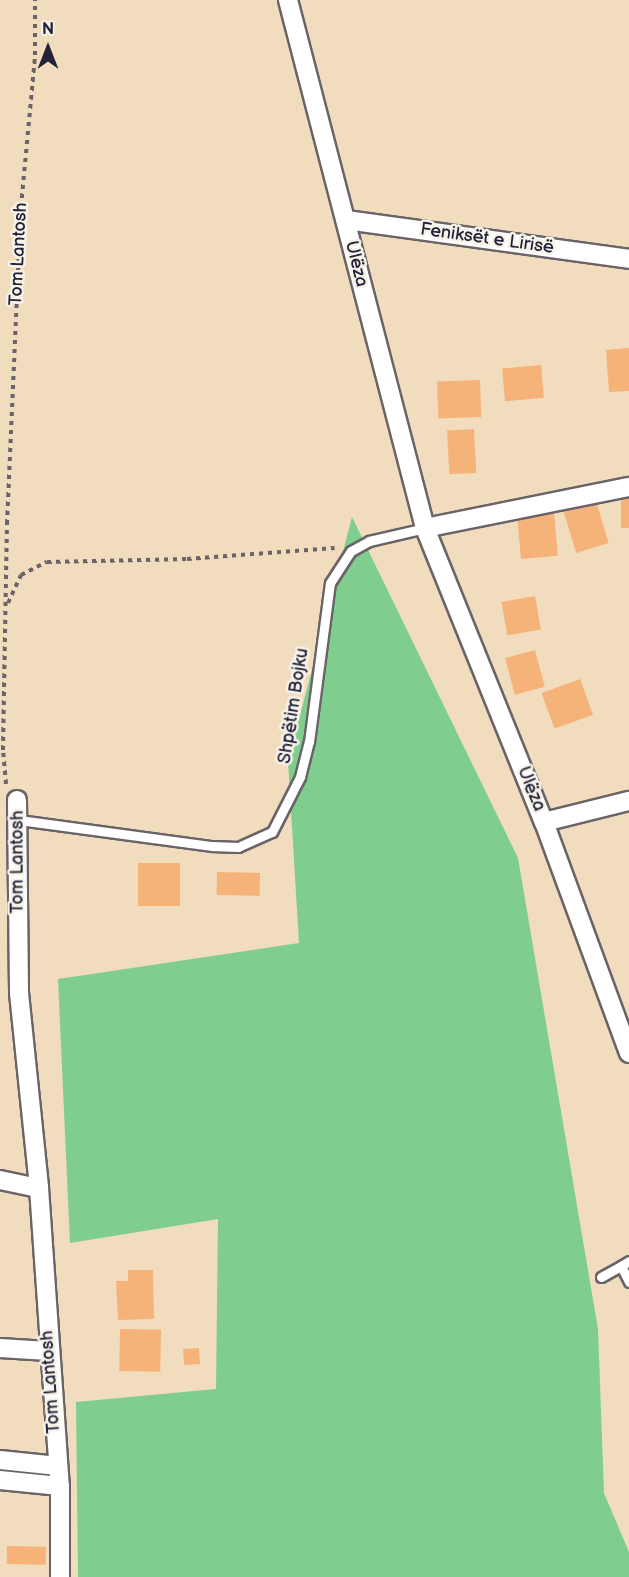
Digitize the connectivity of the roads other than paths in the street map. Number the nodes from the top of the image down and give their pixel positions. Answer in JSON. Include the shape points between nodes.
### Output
{"nodes":[{"id":1,"x":288,"y":0,"type":"edge"},
{"id":2,"x":346,"y":220,"type":"junction"},
{"id":3,"x":629,"y":259,"type":"edge"},
{"id":4,"x":629,"y":487,"type":"edge"},
{"id":5,"x":425,"y":528,"type":"junction"},
{"id":6,"x":17,"y":800,"type":"road end"},
{"id":7,"x":629,"y":801,"type":"edge"},
{"id":8,"x":19,"y":820,"type":"junction"},
{"id":9,"x":544,"y":822,"type":"junction"},
{"id":10,"x":629,"y":1053,"type":"edge"},
{"id":11,"x":0,"y":1180,"type":"edge"},
{"id":12,"x":39,"y":1188,"type":"junction"},
{"id":13,"x":625,"y":1264,"type":"edge"},
{"id":14,"x":601,"y":1277,"type":"dead end"},
{"id":15,"x":629,"y":1282,"type":"edge"},
{"id":16,"x":0,"y":1348,"type":"edge"},
{"id":17,"x":48,"y":1351,"type":"junction"},
{"id":18,"x":0,"y":1460,"type":"edge"},
{"id":19,"x":58,"y":1466,"type":"junction"},
{"id":20,"x":0,"y":1480,"type":"edge"},
{"id":21,"x":60,"y":1486,"type":"junction"},
{"id":22,"x":60,"y":1577,"type":"edge"}],
"edges":[{"from":1,"to":2,"type":"street","name":"Ulëza"},
{"from":2,"to":3,"type":"street","name":"Feniksët e Lirisë"},
{"from":2,"to":5,"type":"street","name":"Ulëza"},
{"from":4,"to":5,"type":"street"},
{"from":5,"to":8,"type":"lane","name":"Shpëtim Bojku","via":[[369,541],[351,551],[330,583],[309,742],[300,777],[272,832],[238,847],[212,846]]},
{"from":5,"to":9,"type":"street","name":"Ulëza"},
{"from":6,"to":8,"type":"street","name":"Tom Lantosh"},
{"from":7,"to":9,"type":"street"},
{"from":8,"to":12,"type":"street","name":"Tom Lantosh","via":[[19,993]]},
{"from":9,"to":10,"type":"street","name":"Ulëza"},
{"from":11,"to":12,"type":"street"},
{"from":12,"to":17,"type":"street","name":"Tom Lantosh"},
{"from":13,"to":14,"type":"lane"},
{"from":13,"to":15,"type":"lane"},
{"from":16,"to":17,"type":"street"},
{"from":17,"to":19,"type":"street","name":"Tom Lantosh"},
{"from":18,"to":19,"type":"street"},
{"from":19,"to":21,"type":"street","name":"Tom Lantosh"},
{"from":20,"to":21,"type":"street"},
{"from":21,"to":22,"type":"street","name":"Tom Lantosh"}]}
